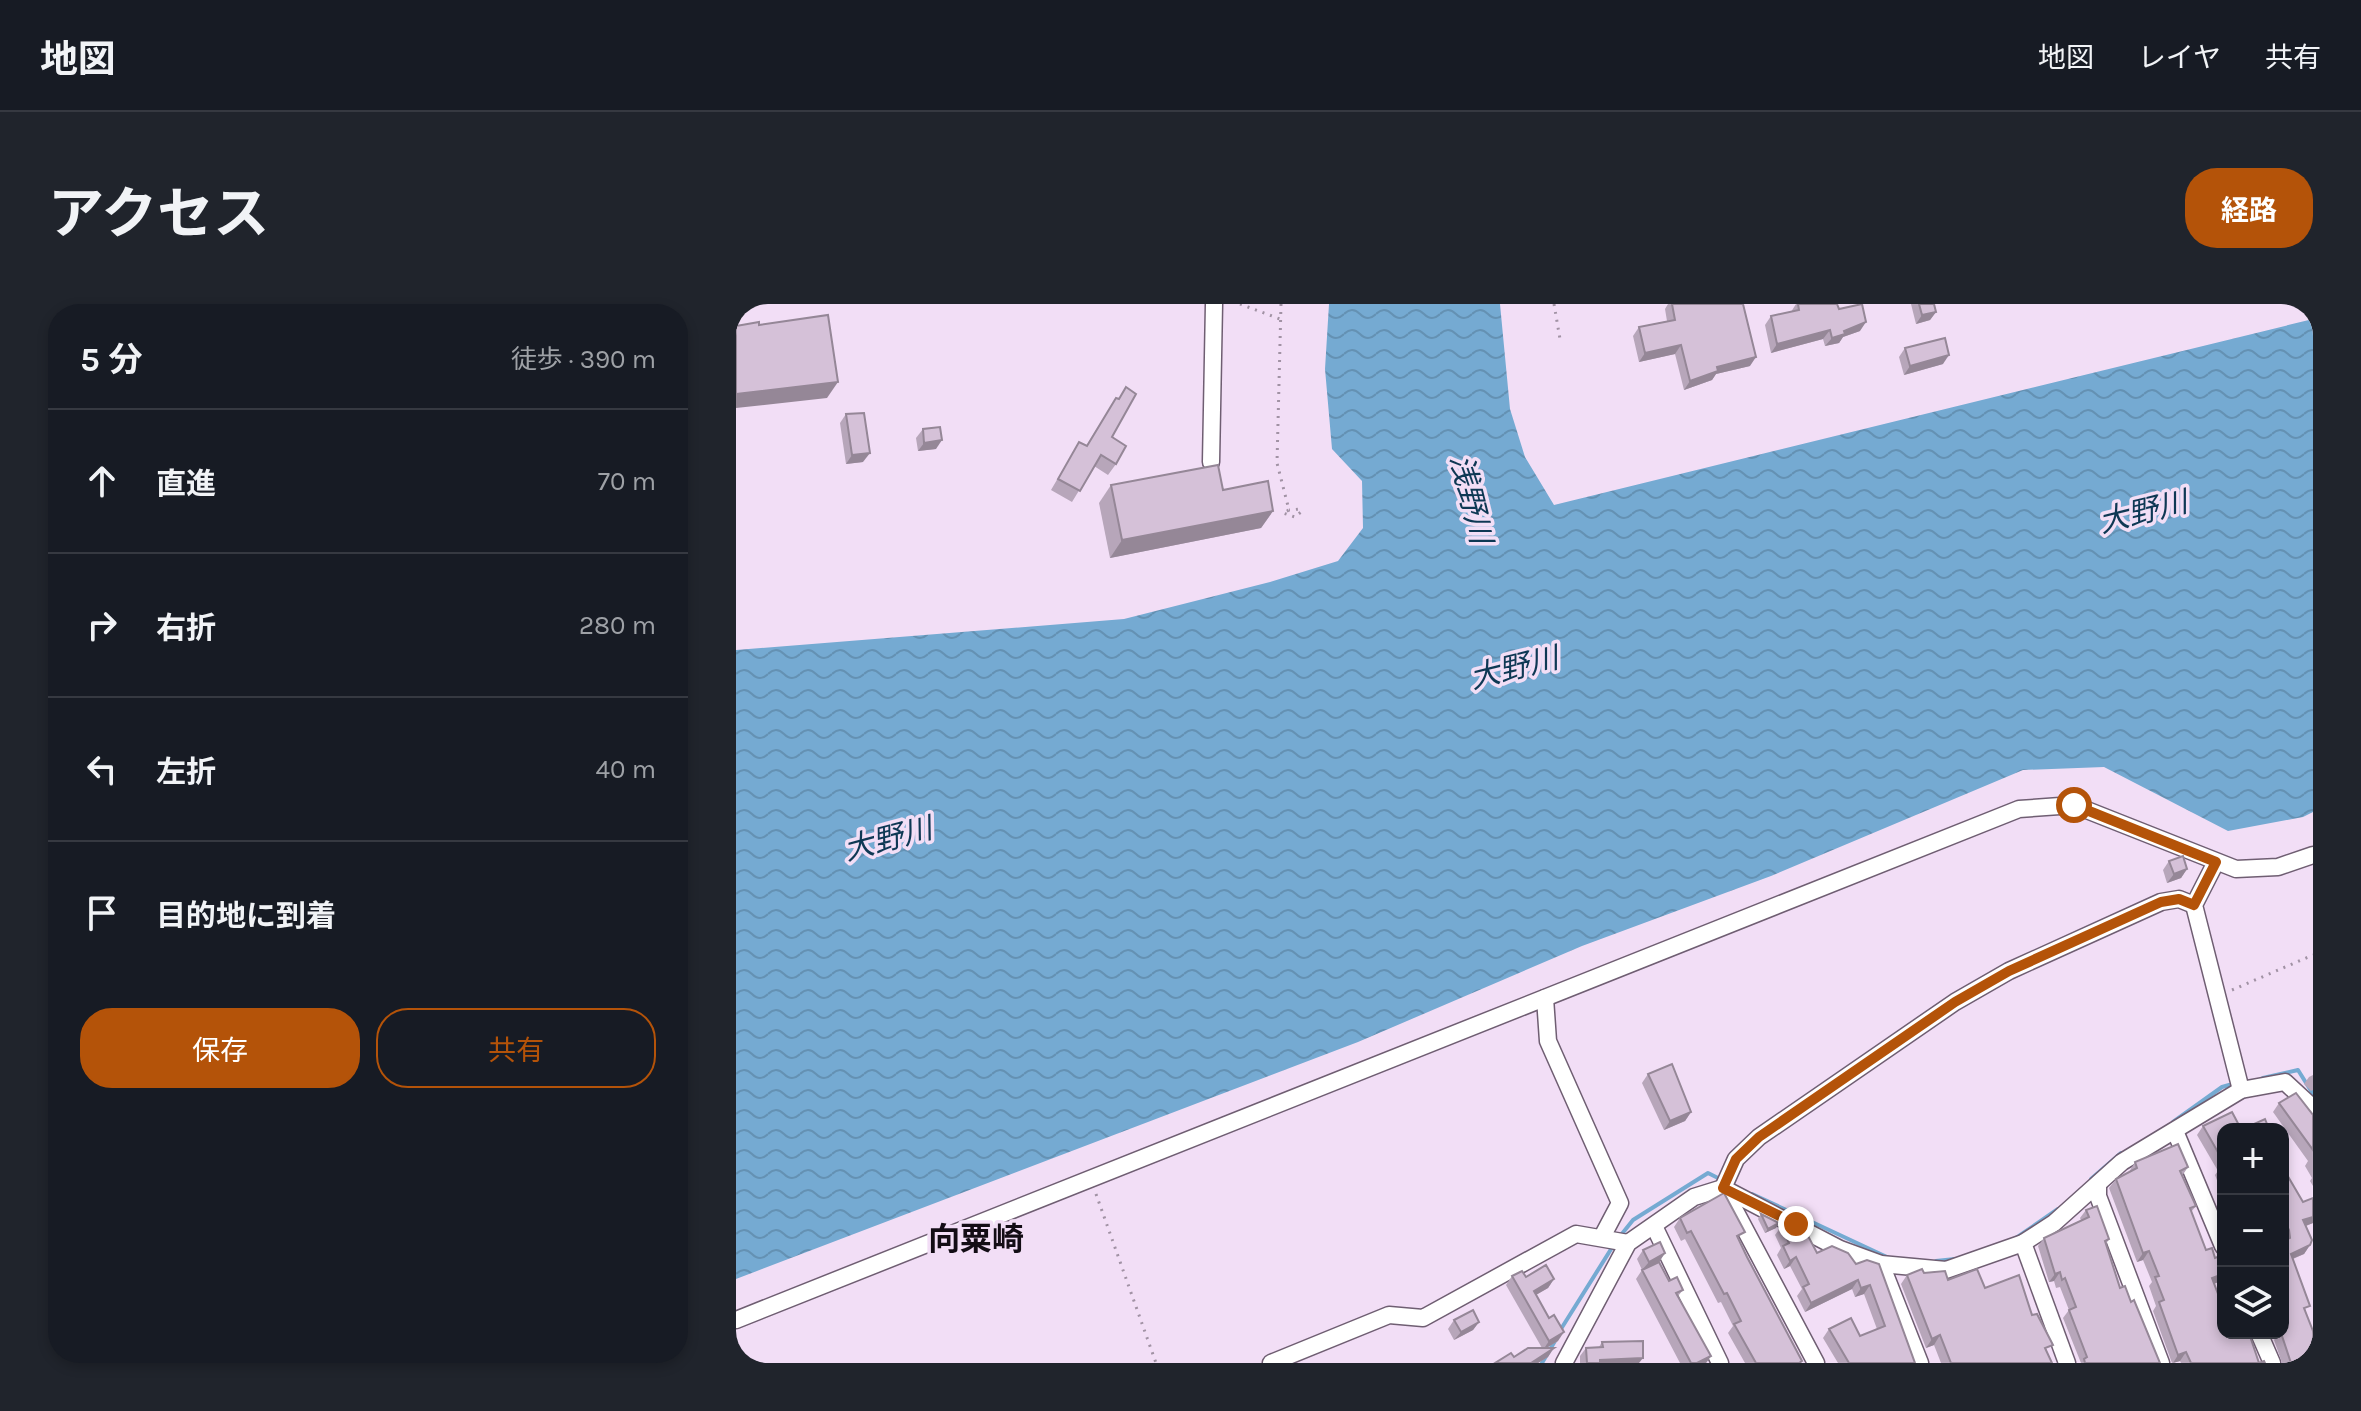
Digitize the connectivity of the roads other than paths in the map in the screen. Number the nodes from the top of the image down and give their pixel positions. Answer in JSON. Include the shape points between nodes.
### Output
{"nodes":[{"id":1,"x":1214,"y":304,"type":"edge"},
{"id":2,"x":1211,"y":462,"type":"dead end"},
{"id":3,"x":2313,"y":855,"type":"edge"},
{"id":4,"x":2216,"y":862,"type":"junction"},
{"id":5,"x":2194,"y":905,"type":"junction"},
{"id":6,"x":1545,"y":998,"type":"junction"},
{"id":7,"x":2241,"y":1090,"type":"junction"},
{"id":8,"x":2313,"y":1108,"type":"edge"},
{"id":9,"x":2175,"y":1131,"type":"junction"},
{"id":10,"x":1725,"y":1183,"type":"junction"},
{"id":11,"x":2098,"y":1184,"type":"junction"},
{"id":12,"x":1654,"y":1226,"type":"junction"},
{"id":13,"x":2217,"y":1232,"type":"edge"},
{"id":14,"x":1616,"y":1239,"type":"junction"},
{"id":15,"x":2023,"y":1243,"type":"junction"},
{"id":16,"x":1881,"y":1264,"type":"junction"},
{"id":17,"x":736,"y":1320,"type":"edge"},
{"id":18,"x":2262,"y":1339,"type":"edge"},
{"id":19,"x":1271,"y":1363,"type":"edge"},
{"id":20,"x":1564,"y":1363,"type":"edge"},
{"id":21,"x":1720,"y":1363,"type":"edge"},
{"id":22,"x":1816,"y":1363,"type":"edge"},
{"id":23,"x":1920,"y":1363,"type":"edge"},
{"id":24,"x":2067,"y":1363,"type":"edge"},
{"id":25,"x":2161,"y":1363,"type":"edge"},
{"id":26,"x":2272,"y":1363,"type":"edge"}],
"edges":[{"from":1,"to":2,"type":"street"},
{"from":3,"to":4,"type":"street","via":[[2278,867],[2236,869]]},
{"from":4,"to":5,"type":"street"},
{"from":4,"to":6,"type":"street","via":[[2074,805],[2019,809]]},
{"from":5,"to":7,"type":"street"},
{"from":5,"to":10,"type":"street","via":[[2179,899],[2161,902],[2009,971],[1955,1002],[1759,1137],[1736,1159]]},
{"from":6,"to":14,"type":"street","via":[[1548,1041],[1620,1203]]},
{"from":6,"to":17,"type":"street"},
{"from":7,"to":8,"type":"street","via":[[2285,1082]]},
{"from":7,"to":9,"type":"street"},
{"from":9,"to":11,"type":"street","via":[[2122,1162]]},
{"from":9,"to":13,"type":"street"},
{"from":10,"to":12,"type":"street","via":[[1694,1197]]},
{"from":10,"to":16,"type":"street","via":[[1840,1249]]},
{"from":10,"to":22,"type":"street"},
{"from":11,"to":15,"type":"street"},
{"from":11,"to":25,"type":"street"},
{"from":12,"to":14,"type":"street"},
{"from":12,"to":21,"type":"street"},
{"from":14,"to":19,"type":"street","via":[[1576,1234],[1423,1318],[1389,1315]]},
{"from":14,"to":20,"type":"street"},
{"from":15,"to":16,"type":"street","via":[[1946,1270]]},
{"from":15,"to":24,"type":"street"},
{"from":16,"to":23,"type":"street"},
{"from":18,"to":26,"type":"street"}]}
